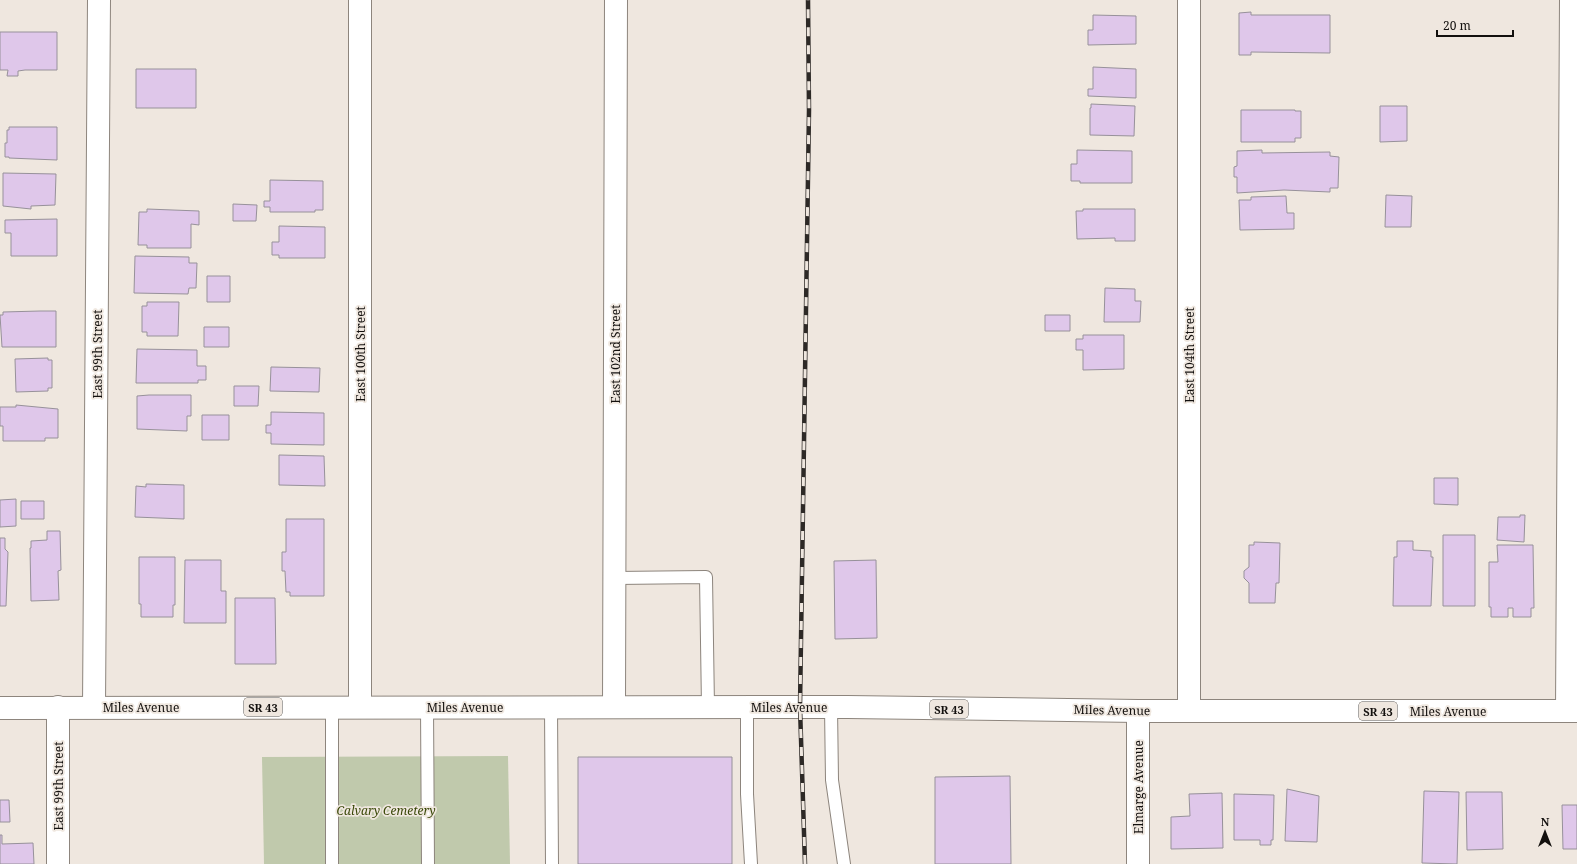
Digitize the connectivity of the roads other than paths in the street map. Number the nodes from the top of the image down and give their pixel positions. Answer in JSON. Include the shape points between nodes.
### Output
{"nodes":[{"id":1,"x":99,"y":0,"type":"edge"},
{"id":2,"x":360,"y":0,"type":"edge"},
{"id":3,"x":616,"y":0,"type":"edge"},
{"id":4,"x":1189,"y":0,"type":"edge"},
{"id":5,"x":1571,"y":0,"type":"edge"},
{"id":6,"x":614,"y":578,"type":"junction"},
{"id":7,"x":58,"y":707,"type":"junction"},
{"id":8,"x":94,"y":707,"type":"junction"},
{"id":9,"x":332,"y":707,"type":"junction"},
{"id":10,"x":360,"y":707,"type":"junction"},
{"id":11,"x":427,"y":707,"type":"junction"},
{"id":12,"x":551,"y":707,"type":"junction"},
{"id":13,"x":614,"y":707,"type":"junction"},
{"id":14,"x":708,"y":707,"type":"junction"},
{"id":15,"x":747,"y":707,"type":"junction"},
{"id":16,"x":831,"y":707,"type":"junction"},
{"id":17,"x":0,"y":708,"type":"edge"},
{"id":18,"x":1138,"y":711,"type":"junction"},
{"id":19,"x":1189,"y":711,"type":"junction"},
{"id":20,"x":1572,"y":711,"type":"edge"},
{"id":21,"x":58,"y":864,"type":"edge"},
{"id":22,"x":332,"y":864,"type":"edge"},
{"id":23,"x":428,"y":864,"type":"edge"},
{"id":24,"x":552,"y":864,"type":"edge"},
{"id":25,"x":751,"y":864,"type":"edge"},
{"id":26,"x":844,"y":864,"type":"edge"},
{"id":27,"x":1138,"y":864,"type":"edge"}],
"edges":[{"from":1,"to":8,"type":"street","name":"East 99th Street"},
{"from":2,"to":10,"type":"street","name":"East 100th Street"},
{"from":3,"to":6,"type":"street","name":"East 102nd Street"},
{"from":4,"to":19,"type":"street","name":"East 104th Street"},
{"from":5,"to":20,"type":"street"},
{"from":6,"to":13,"type":"street","name":"East 102nd Street"},
{"from":6,"to":14,"type":"lane","via":[[706,577]]},
{"from":7,"to":8,"type":"street","name":"Miles Avenue","number":"SR 43"},
{"from":7,"to":17,"type":"street","name":"Miles Avenue","number":"SR 43"},
{"from":7,"to":21,"type":"street","name":"East 99th Street"},
{"from":8,"to":9,"type":"street","name":"Miles Avenue","number":"SR 43"},
{"from":9,"to":10,"type":"street","name":"Miles Avenue","number":"SR 43"},
{"from":9,"to":22,"type":"lane"},
{"from":10,"to":11,"type":"street","name":"Miles Avenue","number":"SR 43"},
{"from":11,"to":12,"type":"street","name":"Miles Avenue","number":"SR 43"},
{"from":11,"to":23,"type":"lane"},
{"from":12,"to":13,"type":"street","name":"Miles Avenue","number":"SR 43"},
{"from":12,"to":24,"type":"lane"},
{"from":13,"to":14,"type":"street","name":"Miles Avenue","number":"SR 43"},
{"from":14,"to":15,"type":"street","name":"Miles Avenue","number":"SR 43"},
{"from":15,"to":16,"type":"street","name":"Miles Avenue","number":"SR 43"},
{"from":15,"to":25,"type":"lane","via":[[747,794]]},
{"from":16,"to":18,"type":"street","name":"Miles Avenue","number":"SR 43"},
{"from":16,"to":26,"type":"lane","via":[[832,780]]},
{"from":18,"to":19,"type":"street","name":"Miles Avenue","number":"SR 43"},
{"from":18,"to":27,"type":"street","name":"Elmarge Avenue"},
{"from":19,"to":20,"type":"street","name":"Miles Avenue","number":"SR 43"}]}
